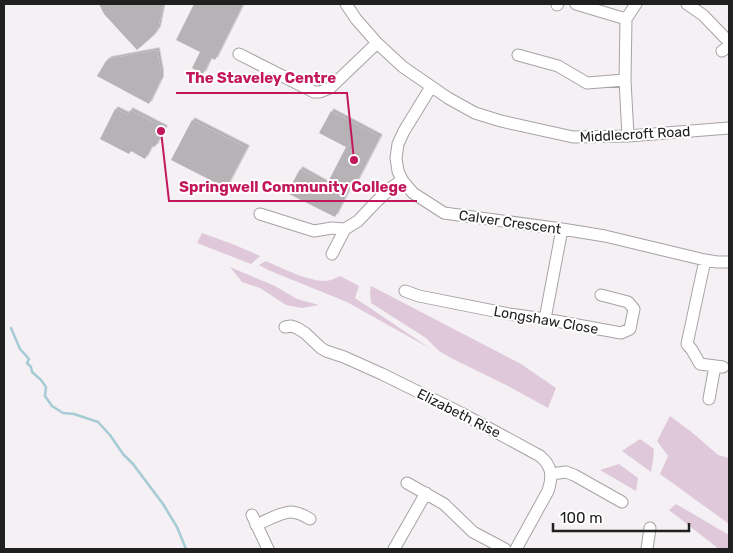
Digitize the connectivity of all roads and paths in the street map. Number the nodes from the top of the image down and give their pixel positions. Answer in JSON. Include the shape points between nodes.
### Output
{"nodes":[{"id":1,"x":346,"y":4,"type":"edge"},
{"id":2,"x":576,"y":4,"type":"edge"},
{"id":3,"x":636,"y":4,"type":"edge"},
{"id":4,"x":687,"y":4,"type":"edge"},
{"id":5,"x":626,"y":19,"type":"junction"},
{"id":6,"x":729,"y":42,"type":"edge"},
{"id":7,"x":377,"y":43,"type":"junction"},
{"id":8,"x":239,"y":54,"type":"dead end"},
{"id":9,"x":518,"y":55,"type":"dead end"},
{"id":10,"x":625,"y":80,"type":"junction"},
{"id":11,"x":431,"y":87,"type":"junction"},
{"id":12,"x":729,"y":128,"type":"edge"},
{"id":13,"x":628,"y":136,"type":"junction"},
{"id":14,"x":402,"y":180,"type":"junction"},
{"id":15,"x":260,"y":214,"type":"dead end"},
{"id":16,"x":345,"y":229,"type":"junction"},
{"id":17,"x":562,"y":229,"type":"junction"},
{"id":18,"x":332,"y":254,"type":"dead end"},
{"id":19,"x":705,"y":260,"type":"junction"},
{"id":20,"x":729,"y":262,"type":"edge"},
{"id":21,"x":406,"y":291,"type":"dead end"},
{"id":22,"x":601,"y":295,"type":"dead end"},
{"id":23,"x":546,"y":320,"type":"junction"},
{"id":24,"x":285,"y":326,"type":"dead end"},
{"id":25,"x":724,"y":368,"type":"edge"},
{"id":26,"x":709,"y":399,"type":"dead end"},
{"id":27,"x":551,"y":474,"type":"junction"},
{"id":28,"x":407,"y":483,"type":"dead end"},
{"id":29,"x":426,"y":493,"type":"junction"},
{"id":30,"x":622,"y":502,"type":"dead end"},
{"id":31,"x":310,"y":519,"type":"dead end"},
{"id":32,"x":650,"y":528,"type":"dead end"},
{"id":33,"x":268,"y":549,"type":"edge"},
{"id":34,"x":394,"y":549,"type":"edge"},
{"id":35,"x":505,"y":549,"type":"edge"},
{"id":36,"x":516,"y":549,"type":"edge"},
{"id":37,"x":647,"y":549,"type":"edge"}],
"edges":[{"from":1,"to":7,"type":"street","name":"Middlecroft Road"},
{"from":2,"to":5,"type":"street"},
{"from":3,"to":5,"type":"street"},
{"from":4,"to":6,"type":"street","via":[[704,15]]},
{"from":5,"to":10,"type":"street"},
{"from":7,"to":8,"type":"street","via":[[330,88],[320,92],[314,92]]},
{"from":7,"to":11,"type":"street","name":"Middlecroft Road"},
{"from":9,"to":10,"type":"street","via":[[558,66],[587,83]]},
{"from":10,"to":13,"type":"street"},
{"from":11,"to":13,"type":"street","name":"Middlecroft Road","via":[[475,112],[501,121],[573,137]]},
{"from":11,"to":14,"type":"street","via":[[398,144],[396,158]]},
{"from":12,"to":13,"type":"street","name":"Middlecroft Road"},
{"from":14,"to":16,"type":"street"},
{"from":14,"to":17,"type":"street","name":"Calver Crescent","via":[[413,193],[444,213]]},
{"from":15,"to":16,"type":"street","via":[[314,231]]},
{"from":16,"to":18,"type":"street"},
{"from":17,"to":19,"type":"street","name":"Calver Crescent"},
{"from":17,"to":23,"type":"street"},
{"from":19,"to":20,"type":"street","name":"Calver Crescent"},
{"from":19,"to":25,"type":"street","via":[[687,344],[700,364]]},
{"from":21,"to":23,"type":"street","name":"Longshaw Close"},
{"from":22,"to":23,"type":"street","name":"Longshaw Close","via":[[628,302],[634,309],[630,329],[621,334]]},
{"from":24,"to":27,"type":"street","name":"Elizabeth Rise","via":[[297,328],[321,348],[382,374],[540,456],[546,461]]},
{"from":25,"to":26,"type":"street"},
{"from":27,"to":30,"type":"street","via":[[566,472],[574,475]]},
{"from":27,"to":36,"type":"street","via":[[548,491]]},
{"from":28,"to":29,"type":"street"},
{"from":29,"to":34,"type":"street"},
{"from":29,"to":35,"type":"street","via":[[444,504],[473,532]]},
{"from":31,"to":33,"type":"street","via":[[291,512],[254,520]]},
{"from":32,"to":37,"type":"street"}]}
